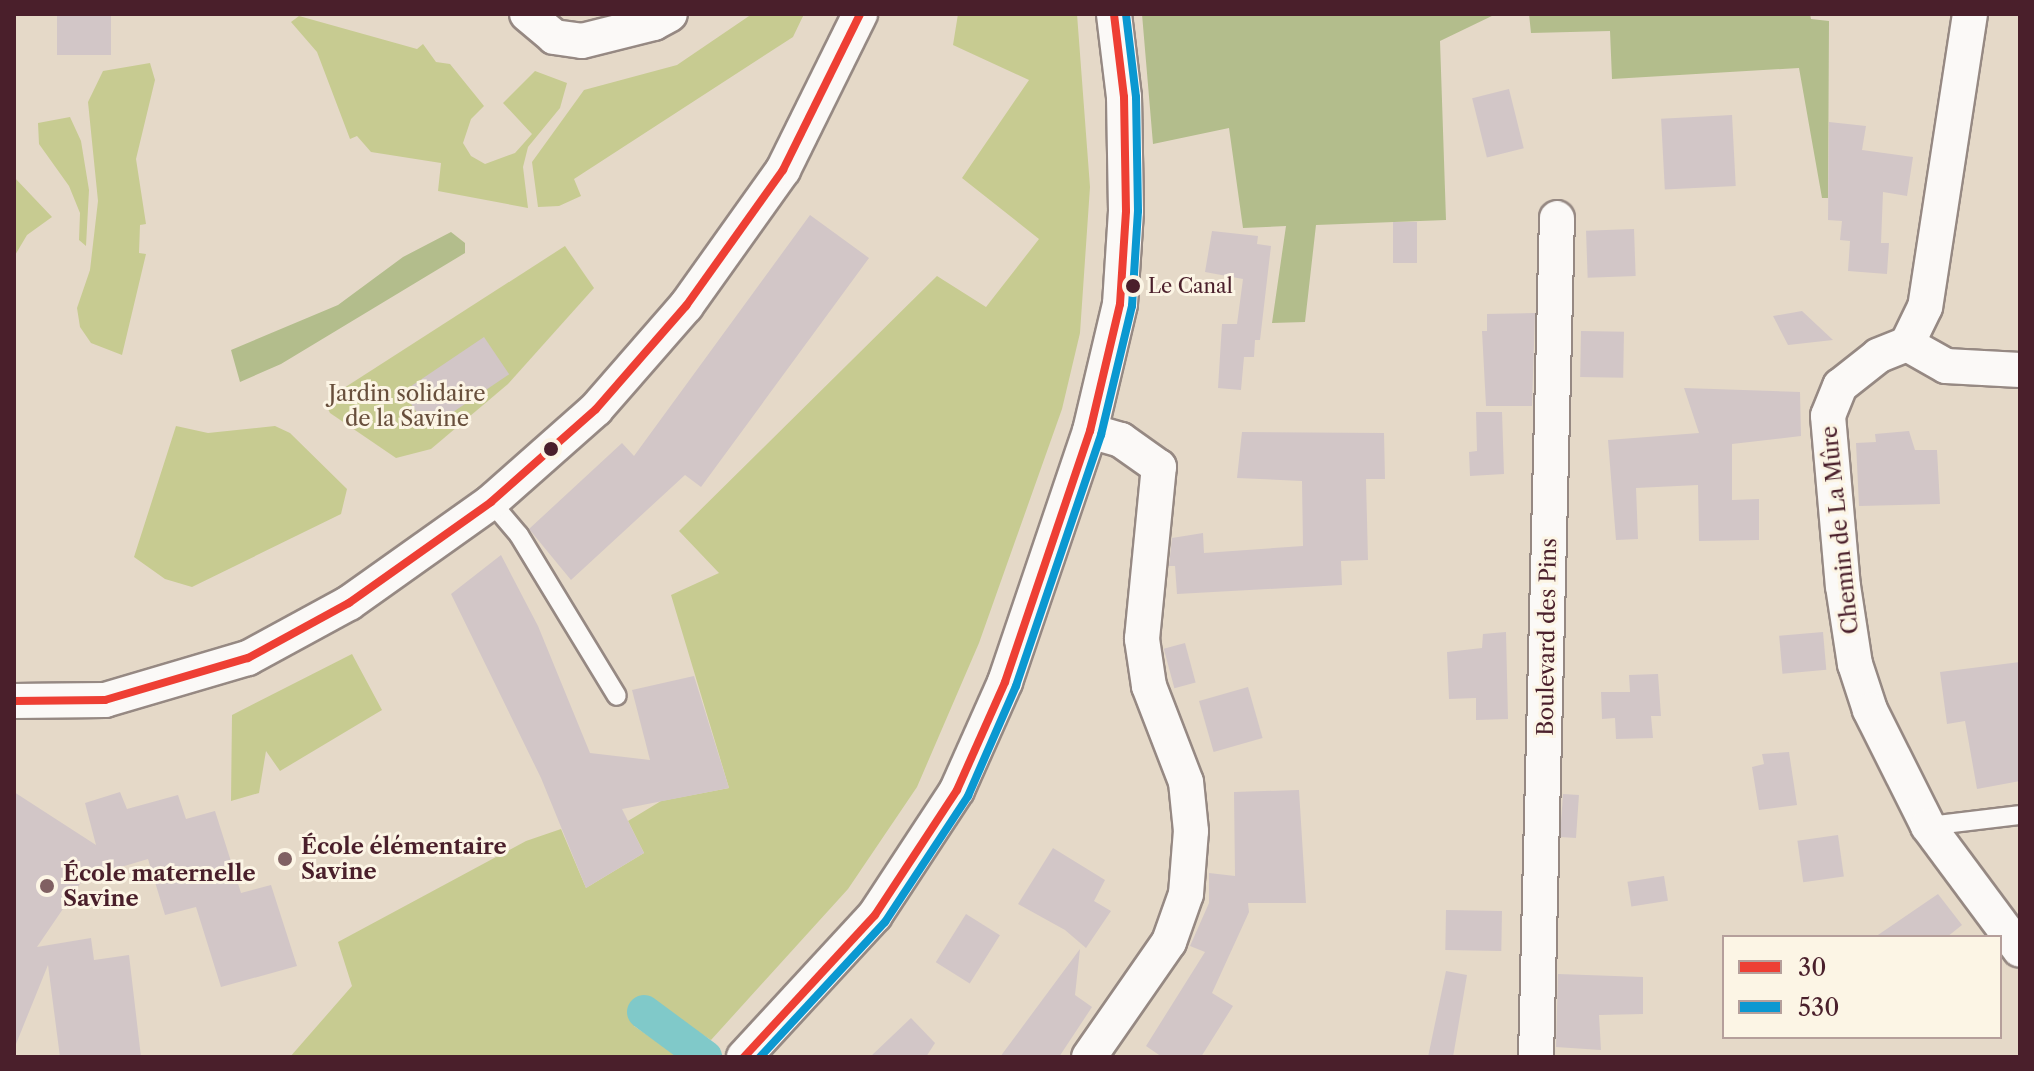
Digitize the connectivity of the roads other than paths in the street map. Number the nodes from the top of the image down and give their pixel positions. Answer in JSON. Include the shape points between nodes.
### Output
{"nodes":[{"id":1,"x":527,"y":14,"type":"edge"},
{"id":2,"x":670,"y":14,"type":"edge"},
{"id":3,"x":860,"y":14,"type":"edge"},
{"id":4,"x":1114,"y":14,"type":"edge"},
{"id":5,"x":1970,"y":14,"type":"edge"},
{"id":6,"x":1557,"y":218,"type":"dead end"},
{"id":7,"x":1907,"y":344,"type":"junction"},
{"id":8,"x":2020,"y":370,"type":"edge"},
{"id":9,"x":1090,"y":431,"type":"junction"},
{"id":10,"x":491,"y":502,"type":"junction"},
{"id":11,"x":617,"y":696,"type":"dead end"},
{"id":12,"x":14,"y":701,"type":"edge"},
{"id":13,"x":2020,"y":815,"type":"edge"},
{"id":14,"x":1928,"y":826,"type":"junction"},
{"id":15,"x":2020,"y":950,"type":"edge"},
{"id":16,"x":744,"y":1057,"type":"edge"},
{"id":17,"x":1089,"y":1057,"type":"edge"},
{"id":18,"x":1536,"y":1057,"type":"edge"}],
"edges":[{"from":1,"to":2,"type":"street","via":[[554,37],[582,41]]},
{"from":3,"to":10,"type":"street","via":[[783,170],[686,306],[596,409]]},
{"from":4,"to":9,"type":"street","via":[[1124,97],[1126,211],[1120,304]]},
{"from":5,"to":7,"type":"street","via":[[1925,307]]},
{"from":6,"to":18,"type":"street","name":"Boulevard des Pins"},
{"from":7,"to":8,"type":"street","via":[[1946,366]]},
{"from":7,"to":14,"type":"street","name":"Chemin de La Mûre","via":[[1878,356],[1840,386],[1828,416],[1855,664],[1870,710]]},
{"from":9,"to":16,"type":"street","via":[[1005,682],[957,790],[875,915]]},
{"from":9,"to":17,"type":"street","via":[[1121,440],[1159,467],[1142,639],[1149,686],[1186,782],[1191,831],[1186,894],[1169,942]]},
{"from":10,"to":11,"type":"lane","via":[[519,535]]},
{"from":10,"to":12,"type":"street","via":[[349,603],[248,658],[105,700]]},
{"from":13,"to":14,"type":"lane"},
{"from":14,"to":15,"type":"street","name":"Chemin de La Mûre"}]}
